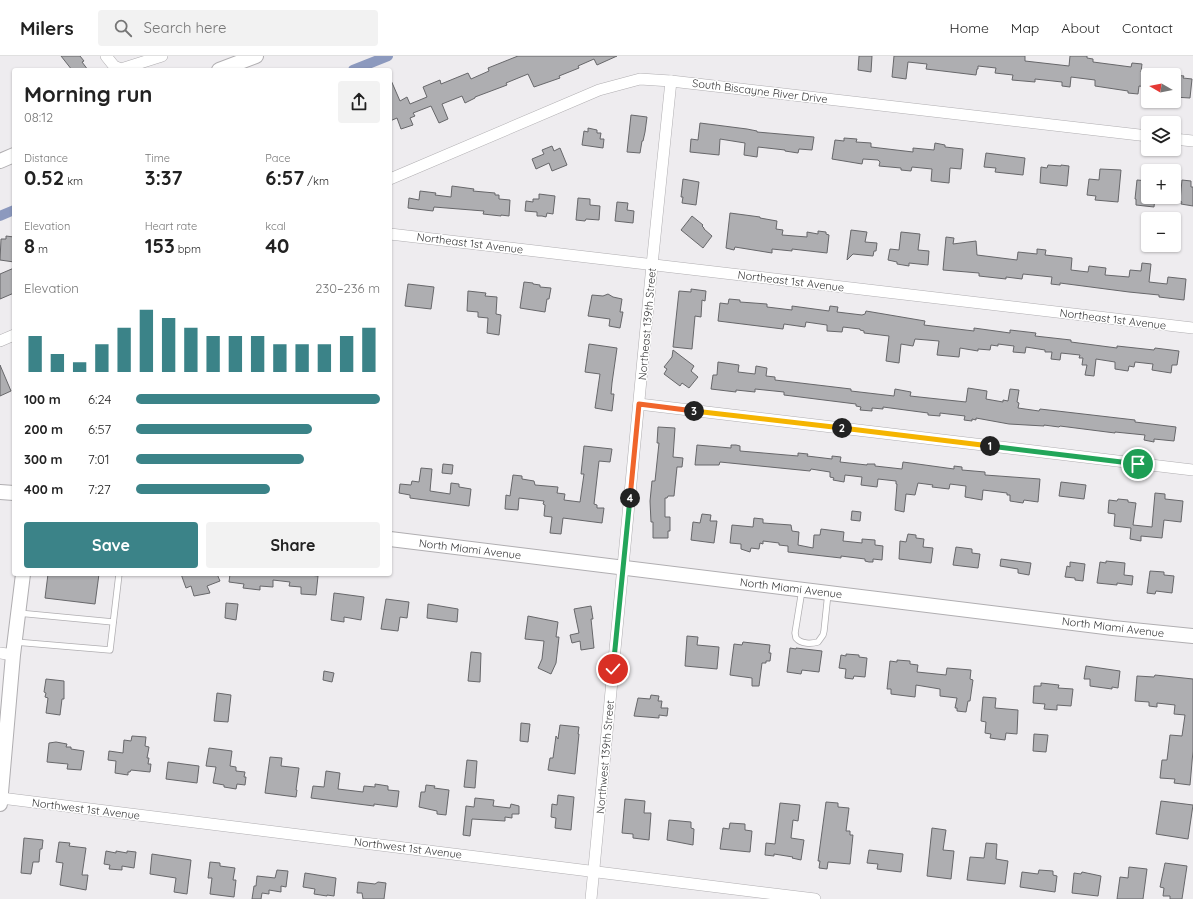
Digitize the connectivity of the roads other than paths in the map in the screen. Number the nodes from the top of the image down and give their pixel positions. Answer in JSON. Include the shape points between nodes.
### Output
{"nodes":[{"id":1,"x":106,"y":56,"type":"edge"},
{"id":2,"x":256,"y":56,"type":"edge"},
{"id":3,"x":156,"y":62,"type":"edge"},
{"id":4,"x":119,"y":68,"type":"edge"},
{"id":5,"x":126,"y":68,"type":"edge"},
{"id":6,"x":224,"y":68,"type":"edge"},
{"id":7,"x":671,"y":81,"type":"junction"},
{"id":8,"x":1141,"y":135,"type":"edge"},
{"id":9,"x":1181,"y":140,"type":"edge"},
{"id":10,"x":1193,"y":141,"type":"edge"},
{"id":11,"x":12,"y":156,"type":"edge"},
{"id":12,"x":0,"y":161,"type":"edge"},
{"id":13,"x":392,"y":178,"type":"edge"},
{"id":14,"x":392,"y":234,"type":"edge"},
{"id":15,"x":652,"y":265,"type":"junction"},
{"id":16,"x":1193,"y":328,"type":"edge"},
{"id":17,"x":12,"y":336,"type":"edge"},
{"id":18,"x":0,"y":341,"type":"edge"},
{"id":19,"x":639,"y":404,"type":"junction"},
{"id":20,"x":1193,"y":470,"type":"edge"},
{"id":21,"x":0,"y":492,"type":"edge"},
{"id":22,"x":12,"y":493,"type":"edge"},
{"id":23,"x":392,"y":540,"type":"edge"},
{"id":24,"x":623,"y":568,"type":"junction"},
{"id":25,"x":23,"y":576,"type":"edge"},
{"id":26,"x":119,"y":576,"type":"edge"},
{"id":27,"x":802,"y":590,"type":"junction"},
{"id":28,"x":828,"y":593,"type":"junction"},
{"id":29,"x":18,"y":613,"type":"junction"},
{"id":30,"x":113,"y":622,"type":"junction"},
{"id":31,"x":1193,"y":636,"type":"edge"},
{"id":32,"x":9,"y":650,"type":"edge"},
{"id":33,"x":0,"y":801,"type":"edge"},
{"id":34,"x":594,"y":871,"type":"junction"},
{"id":35,"x":591,"y":899,"type":"edge"},
{"id":36,"x":815,"y":899,"type":"edge"}],
"edges":[{"from":1,"to":4,"type":"street"},
{"from":2,"to":6,"type":"street"},
{"from":3,"to":5,"type":"street"},
{"from":7,"to":8,"type":"street","name":"South Biscayne River Drive"},
{"from":7,"to":13,"type":"street","name":"South Biscayne River Drive","via":[[640,79],[599,90]]},
{"from":7,"to":15,"type":"street","name":"Northeast 139th Street"},
{"from":9,"to":10,"type":"street"},
{"from":11,"to":12,"type":"street"},
{"from":14,"to":15,"type":"street","name":"Northeast 1st Avenue"},
{"from":15,"to":16,"type":"street","name":"Northeast 1st Avenue"},
{"from":15,"to":19,"type":"street","name":"Northeast 139th Street"},
{"from":17,"to":18,"type":"street"},
{"from":19,"to":20,"type":"street"},
{"from":19,"to":24,"type":"street","name":"Northeast 139th Street"},
{"from":21,"to":22,"type":"street"},
{"from":23,"to":24,"type":"street","name":"North Miami Avenue"},
{"from":24,"to":27,"type":"street","name":"North Miami Avenue"},
{"from":24,"to":34,"type":"street","name":"Northwest 139th Street"},
{"from":25,"to":29,"type":"street"},
{"from":26,"to":30,"type":"lane"},
{"from":27,"to":28,"type":"street","name":"North Miami Avenue"},
{"from":27,"to":28,"type":"lane","via":[[795,633],[796,638],[809,643],[818,642],[823,635]]},
{"from":28,"to":31,"type":"street","name":"North Miami Avenue"},
{"from":29,"to":30,"type":"lane"},
{"from":29,"to":32,"type":"street"},
{"from":30,"to":32,"type":"lane","via":[[110,650]]},
{"from":32,"to":33,"type":"street"},
{"from":33,"to":34,"type":"street","name":"Northwest 1st Avenue"},
{"from":34,"to":35,"type":"street","name":"Northwest 139th Street"},
{"from":34,"to":36,"type":"street","name":"Northwest 1st Avenue"}]}
